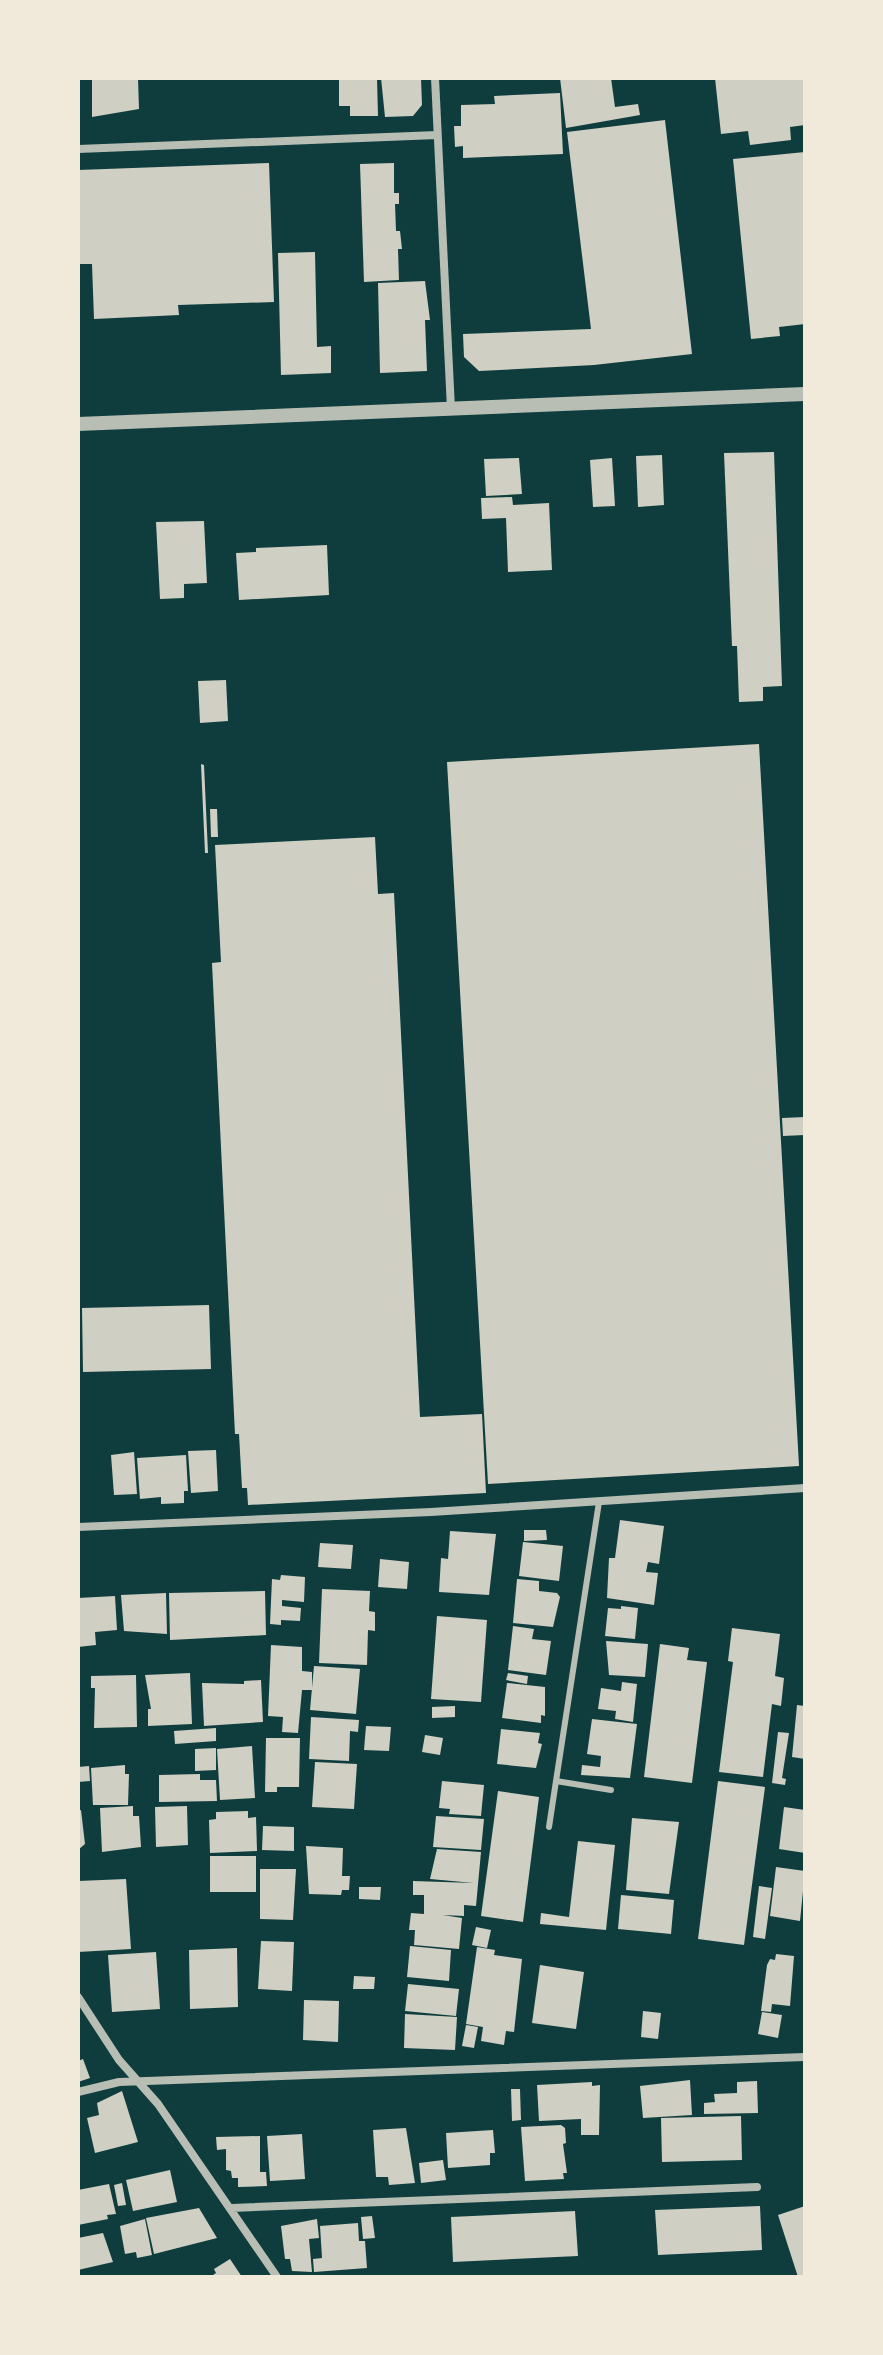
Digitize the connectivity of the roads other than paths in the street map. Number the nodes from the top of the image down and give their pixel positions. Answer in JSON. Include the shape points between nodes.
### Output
{"nodes":[{"id":1,"x":435,"y":78,"type":"edge"},
{"id":2,"x":437,"y":135,"type":"junction"},
{"id":3,"x":78,"y":149,"type":"edge"},
{"id":4,"x":805,"y":394,"type":"edge"},
{"id":5,"x":451,"y":409,"type":"junction"},
{"id":6,"x":78,"y":424,"type":"edge"},
{"id":7,"x":805,"y":1488,"type":"edge"},
{"id":8,"x":599,"y":1502,"type":"junction"},
{"id":9,"x":78,"y":1527,"type":"edge"},
{"id":10,"x":556,"y":1781,"type":"junction"},
{"id":11,"x":611,"y":1790,"type":"dead end"},
{"id":12,"x":549,"y":1827,"type":"dead end"},
{"id":13,"x":78,"y":1997,"type":"edge"},
{"id":14,"x":805,"y":2057,"type":"edge"},
{"id":15,"x":140,"y":2081,"type":"junction"},
{"id":16,"x":78,"y":2092,"type":"edge"},
{"id":17,"x":757,"y":2187,"type":"dead end"},
{"id":18,"x":232,"y":2208,"type":"junction"},
{"id":19,"x":277,"y":2277,"type":"edge"}],
"edges":[{"from":1,"to":2,"type":"street"},
{"from":2,"to":3,"type":"street"},
{"from":2,"to":5,"type":"street"},
{"from":4,"to":5,"type":"street"},
{"from":5,"to":6,"type":"street"},
{"from":7,"to":8,"type":"street"},
{"from":8,"to":9,"type":"street"},
{"from":8,"to":10,"type":"lane"},
{"from":10,"to":11,"type":"lane"},
{"from":10,"to":12,"type":"lane"},
{"from":13,"to":15,"type":"street","via":[[119,2060]]},
{"from":14,"to":15,"type":"street"},
{"from":15,"to":16,"type":"street"},
{"from":15,"to":18,"type":"street"},
{"from":17,"to":18,"type":"street"},
{"from":18,"to":19,"type":"street"}]}
